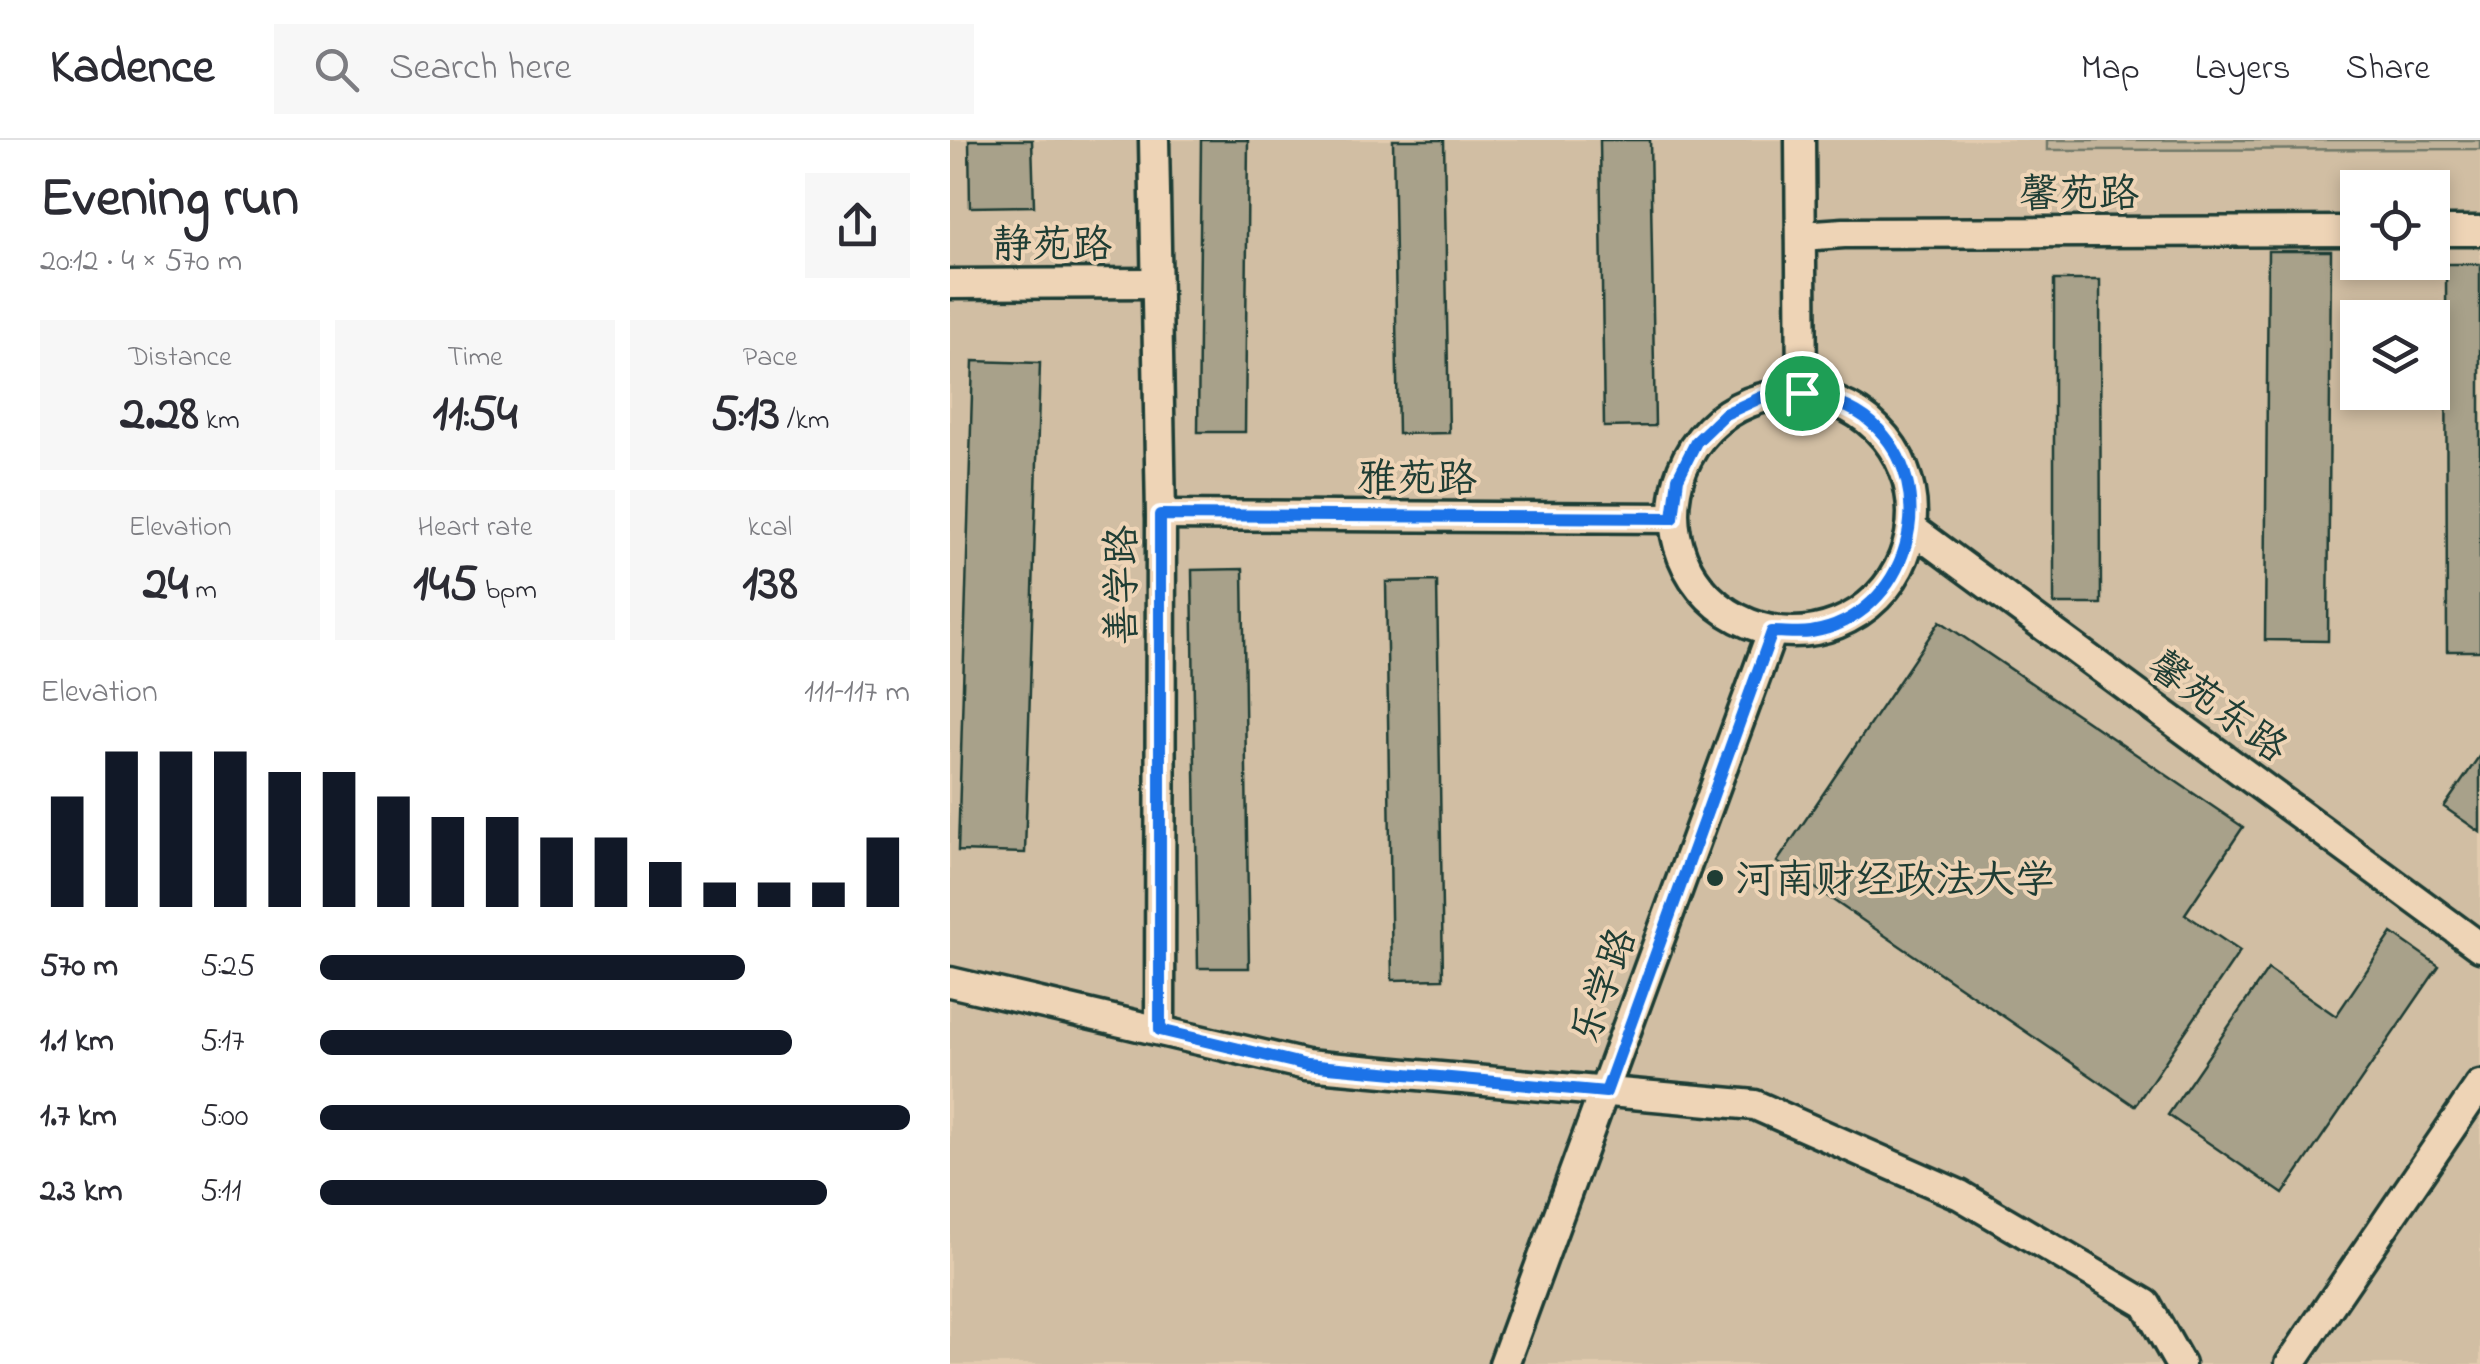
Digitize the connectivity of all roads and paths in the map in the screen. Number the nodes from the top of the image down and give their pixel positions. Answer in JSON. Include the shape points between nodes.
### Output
{"nodes":[{"id":1,"x":1154,"y":140,"type":"edge"},
{"id":2,"x":1800,"y":140,"type":"edge"},
{"id":3,"x":2340,"y":231,"type":"edge"},
{"id":4,"x":2450,"y":231,"type":"edge"},
{"id":5,"x":2480,"y":231,"type":"edge"},
{"id":6,"x":1801,"y":236,"type":"junction"},
{"id":7,"x":1155,"y":283,"type":"junction"},
{"id":8,"x":950,"y":284,"type":"edge"},
{"id":9,"x":1802,"y":393,"type":"junction"},
{"id":10,"x":1160,"y":515,"type":"junction"},
{"id":11,"x":1673,"y":518,"type":"junction"},
{"id":12,"x":1912,"y":528,"type":"junction"},
{"id":13,"x":1772,"y":632,"type":"junction"},
{"id":14,"x":2480,"y":947,"type":"edge"},
{"id":15,"x":950,"y":982,"type":"edge"},
{"id":16,"x":1160,"y":1030,"type":"junction"},
{"id":17,"x":2480,"y":1085,"type":"edge"},
{"id":18,"x":1606,"y":1092,"type":"junction"},
{"id":19,"x":1504,"y":1364,"type":"edge"},
{"id":20,"x":2180,"y":1364,"type":"edge"},
{"id":21,"x":2290,"y":1364,"type":"edge"}],
"edges":[{"from":1,"to":7,"type":"street","name":"善学路"},
{"from":2,"to":6,"type":"street"},
{"from":3,"to":6,"type":"street","name":"馨苑路"},
{"from":4,"to":5,"type":"street"},
{"from":6,"to":9,"type":"street"},
{"from":7,"to":8,"type":"street","name":"静苑路"},
{"from":7,"to":10,"type":"street","name":"善学路"},
{"from":9,"to":11,"type":"street","via":[[1762,397],[1725,414],[1696,442],[1678,478]]},
{"from":9,"to":12,"type":"street","via":[[1839,402],[1872,423],[1897,453],[1910,490]]},
{"from":10,"to":11,"type":"street","name":"雅苑路"},
{"from":10,"to":16,"type":"street","name":"善学路"},
{"from":11,"to":13,"type":"street","via":[[1682,558],[1703,592],[1734,618]]},
{"from":12,"to":13,"type":"street","via":[[1900,566],[1878,597],[1847,620],[1811,632]]},
{"from":12,"to":14,"type":"street","name":"馨苑东路"},
{"from":13,"to":18,"type":"street","name":"乐学路"},
{"from":15,"to":16,"type":"street"},
{"from":16,"to":18,"type":"street","via":[[1306,1065]]},
{"from":17,"to":21,"type":"street"},
{"from":18,"to":19,"type":"street","name":"乐学路"},
{"from":18,"to":20,"type":"street","via":[[1755,1104],[1960,1195],[2146,1304]]}]}
